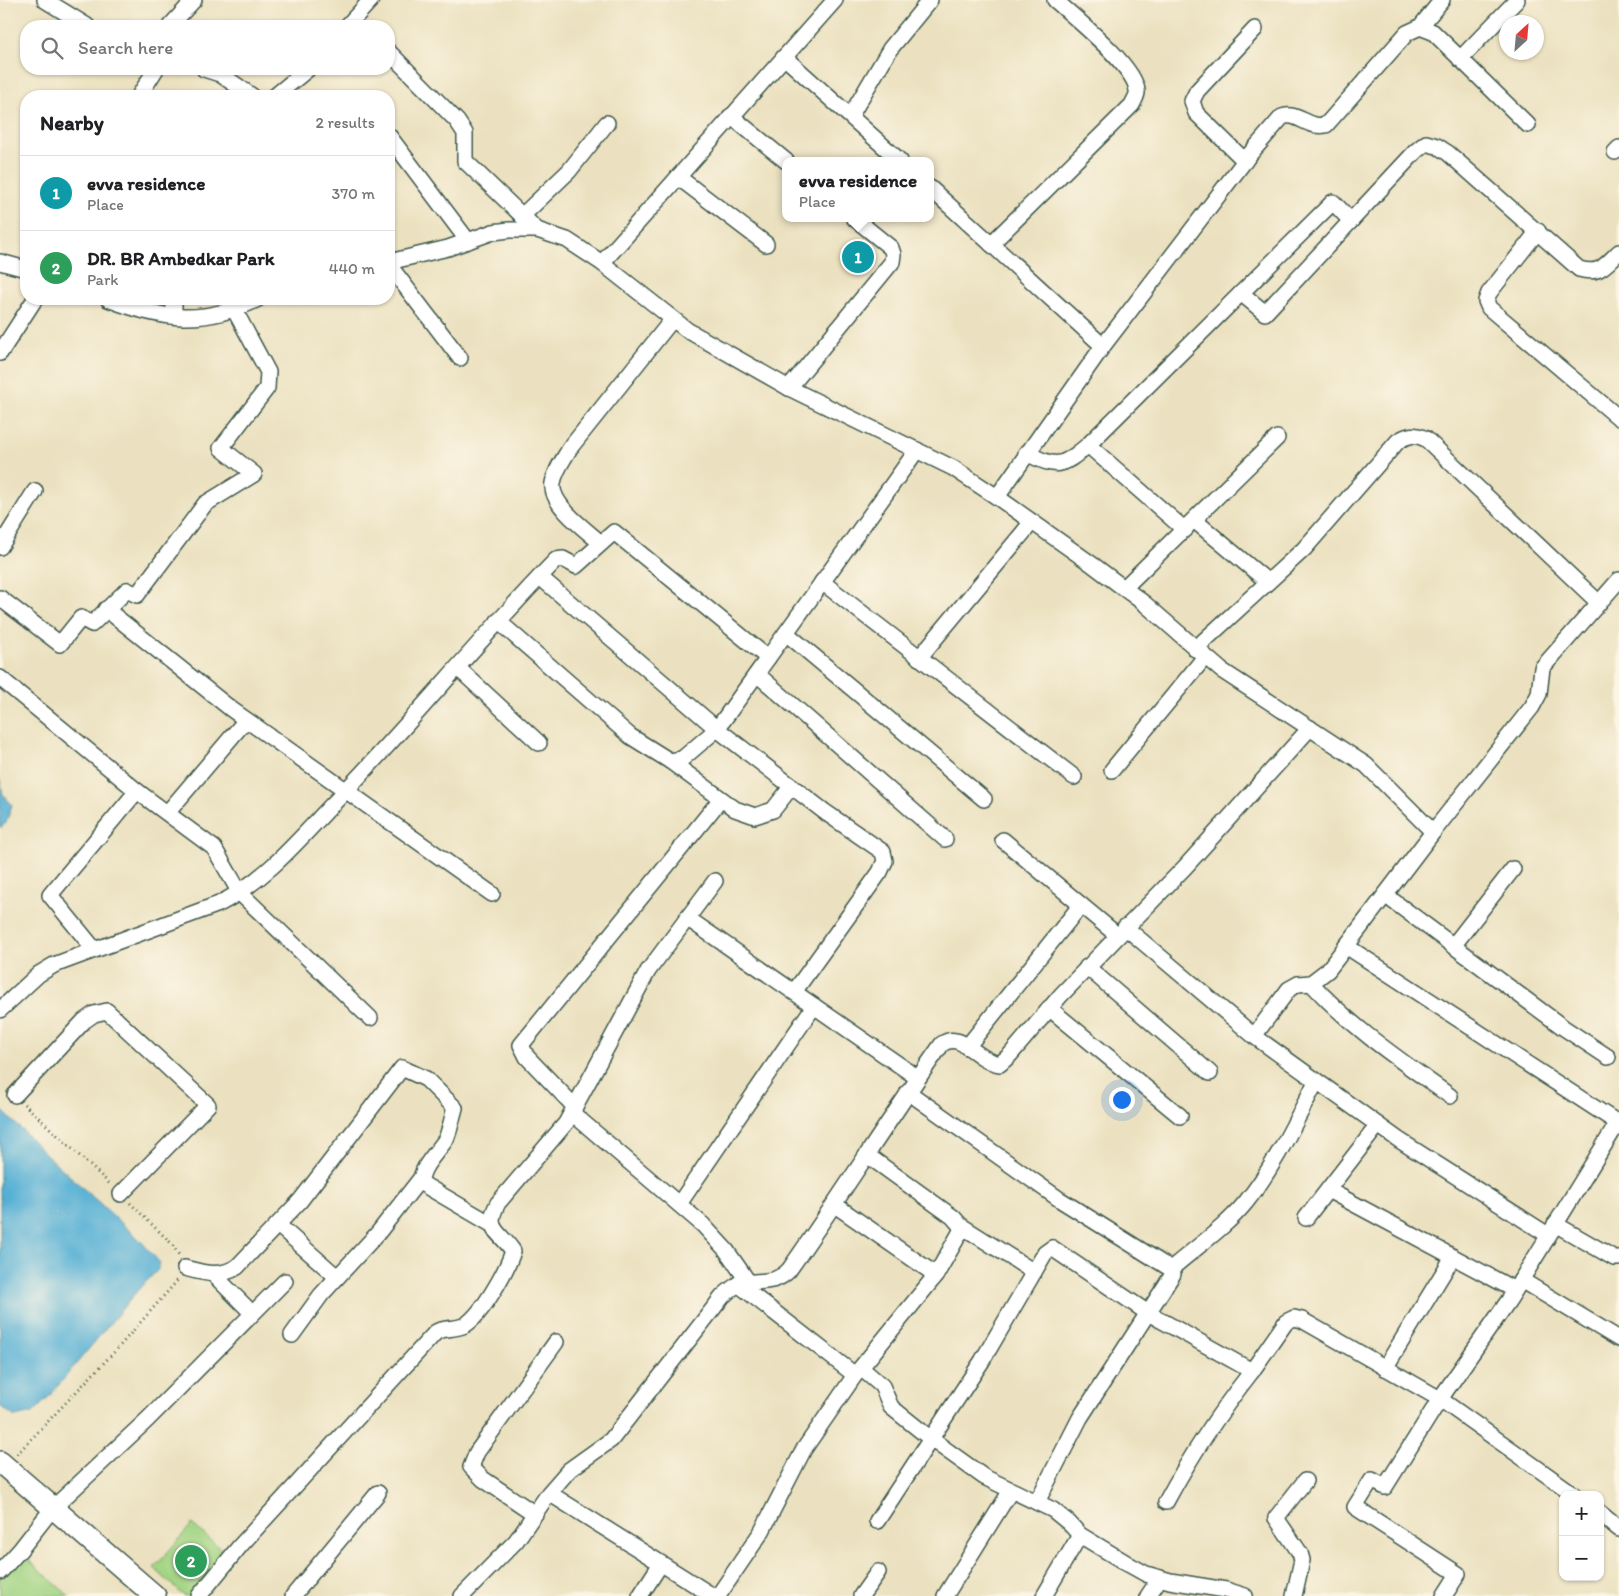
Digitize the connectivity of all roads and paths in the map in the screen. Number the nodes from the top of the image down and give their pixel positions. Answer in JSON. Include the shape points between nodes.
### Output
{"nodes":[{"id":1,"x":45,"y":0,"type":"edge"},
{"id":2,"x":194,"y":0,"type":"edge"},
{"id":3,"x":371,"y":0,"type":"edge"},
{"id":4,"x":836,"y":0,"type":"edge"},
{"id":5,"x":930,"y":0,"type":"edge"},
{"id":6,"x":1055,"y":0,"type":"edge"},
{"id":7,"x":1442,"y":0,"type":"edge"},
{"id":8,"x":1517,"y":0,"type":"edge"},
{"id":9,"x":77,"y":20,"type":"edge"},
{"id":10,"x":176,"y":20,"type":"edge"},
{"id":11,"x":357,"y":20,"type":"edge"},
{"id":12,"x":1420,"y":27,"type":"junction"},
{"id":13,"x":1255,"y":29,"type":"dead end"},
{"id":14,"x":784,"y":57,"type":"junction"},
{"id":15,"x":395,"y":58,"type":"edge"},
{"id":16,"x":1460,"y":58,"type":"junction"},
{"id":17,"x":152,"y":75,"type":"edge"},
{"id":18,"x":221,"y":75,"type":"edge"},
{"id":19,"x":301,"y":75,"type":"edge"},
{"id":20,"x":143,"y":90,"type":"edge"},
{"id":21,"x":242,"y":90,"type":"edge"},
{"id":22,"x":282,"y":90,"type":"edge"},
{"id":23,"x":851,"y":115,"type":"junction"},
{"id":24,"x":732,"y":116,"type":"junction"},
{"id":25,"x":607,"y":123,"type":"dead end"},
{"id":26,"x":1528,"y":125,"type":"dead end"},
{"id":27,"x":395,"y":144,"type":"edge"},
{"id":28,"x":896,"y":157,"type":"edge"},
{"id":29,"x":782,"y":158,"type":"edge"},
{"id":30,"x":1245,"y":161,"type":"junction"},
{"id":31,"x":678,"y":177,"type":"junction"},
{"id":32,"x":934,"y":192,"type":"edge"},
{"id":33,"x":522,"y":216,"type":"junction"},
{"id":34,"x":1351,"y":221,"type":"junction"},
{"id":35,"x":859,"y":222,"type":"edge"},
{"id":36,"x":537,"y":230,"type":"junction"},
{"id":37,"x":1538,"y":231,"type":"junction"},
{"id":38,"x":468,"y":241,"type":"junction"},
{"id":39,"x":766,"y":244,"type":"dead end"},
{"id":40,"x":991,"y":244,"type":"junction"},
{"id":41,"x":1619,"y":252,"type":"edge"},
{"id":42,"x":0,"y":262,"type":"edge"},
{"id":43,"x":395,"y":262,"type":"edge"},
{"id":44,"x":602,"y":263,"type":"junction"},
{"id":45,"x":20,"y":267,"type":"edge"},
{"id":46,"x":395,"y":272,"type":"edge"},
{"id":47,"x":1241,"y":292,"type":"junction"},
{"id":48,"x":31,"y":305,"type":"edge"},
{"id":49,"x":131,"y":305,"type":"edge"},
{"id":50,"x":174,"y":305,"type":"edge"},
{"id":51,"x":245,"y":305,"type":"edge"},
{"id":52,"x":234,"y":310,"type":"junction"},
{"id":53,"x":174,"y":316,"type":"junction"},
{"id":54,"x":672,"y":320,"type":"junction"},
{"id":55,"x":1103,"y":346,"type":"junction"},
{"id":56,"x":0,"y":353,"type":"edge"},
{"id":57,"x":460,"y":358,"type":"dead end"},
{"id":58,"x":789,"y":388,"type":"junction"},
{"id":59,"x":1619,"y":418,"type":"edge"},
{"id":60,"x":1277,"y":438,"type":"dead end"},
{"id":61,"x":1088,"y":445,"type":"junction"},
{"id":62,"x":917,"y":450,"type":"junction"},
{"id":63,"x":1026,"y":453,"type":"junction"},
{"id":64,"x":35,"y":491,"type":"dead end"},
{"id":65,"x":997,"y":497,"type":"junction"},
{"id":66,"x":1032,"y":522,"type":"junction"},
{"id":67,"x":1190,"y":525,"type":"junction"},
{"id":68,"x":601,"y":543,"type":"junction"},
{"id":69,"x":0,"y":547,"type":"edge"},
{"id":70,"x":540,"y":577,"type":"junction"},
{"id":71,"x":1619,"y":580,"type":"edge"},
{"id":72,"x":822,"y":582,"type":"junction"},
{"id":73,"x":1268,"y":582,"type":"junction"},
{"id":74,"x":1124,"y":588,"type":"junction"},
{"id":75,"x":0,"y":598,"type":"edge"},
{"id":76,"x":1600,"y":604,"type":"junction"},
{"id":77,"x":106,"y":609,"type":"junction"},
{"id":78,"x":498,"y":621,"type":"junction"},
{"id":79,"x":786,"y":633,"type":"junction"},
{"id":80,"x":1200,"y":653,"type":"junction"},
{"id":81,"x":768,"y":658,"type":"junction"},
{"id":82,"x":919,"y":658,"type":"junction"},
{"id":83,"x":458,"y":668,"type":"junction"},
{"id":84,"x":757,"y":674,"type":"junction"},
{"id":85,"x":0,"y":678,"type":"edge"},
{"id":86,"x":246,"y":720,"type":"junction"},
{"id":87,"x":1310,"y":728,"type":"junction"},
{"id":88,"x":717,"y":729,"type":"junction"},
{"id":89,"x":539,"y":743,"type":"dead end"},
{"id":90,"x":670,"y":761,"type":"junction"},
{"id":91,"x":1112,"y":770,"type":"dead end"},
{"id":92,"x":1074,"y":777,"type":"dead end"},
{"id":93,"x":792,"y":786,"type":"junction"},
{"id":94,"x":137,"y":791,"type":"junction"},
{"id":95,"x":346,"y":791,"type":"junction"},
{"id":96,"x":721,"y":799,"type":"junction"},
{"id":97,"x":984,"y":799,"type":"dead end"},
{"id":98,"x":168,"y":812,"type":"junction"},
{"id":99,"x":1433,"y":832,"type":"junction"},
{"id":100,"x":945,"y":839,"type":"dead end"},
{"id":101,"x":1003,"y":840,"type":"dead end"},
{"id":102,"x":1512,"y":869,"type":"dead end"},
{"id":103,"x":715,"y":881,"type":"dead end"},
{"id":104,"x":240,"y":893,"type":"junction"},
{"id":105,"x":492,"y":894,"type":"dead end"},
{"id":106,"x":1385,"y":895,"type":"junction"},
{"id":107,"x":1081,"y":905,"type":"junction"},
{"id":108,"x":687,"y":918,"type":"junction"},
{"id":109,"x":1121,"y":931,"type":"junction"},
{"id":110,"x":1346,"y":946,"type":"junction"},
{"id":111,"x":1453,"y":946,"type":"junction"},
{"id":112,"x":94,"y":949,"type":"junction"},
{"id":113,"x":1087,"y":968,"type":"junction"},
{"id":114,"x":1311,"y":983,"type":"junction"},
{"id":115,"x":794,"y":992,"type":"junction"},
{"id":116,"x":814,"y":1006,"type":"junction"},
{"id":117,"x":1049,"y":1008,"type":"junction"},
{"id":118,"x":0,"y":1010,"type":"edge"},
{"id":119,"x":370,"y":1018,"type":"dead end"},
{"id":120,"x":1254,"y":1036,"type":"junction"},
{"id":121,"x":967,"y":1047,"type":"junction"},
{"id":122,"x":1608,"y":1057,"type":"dead end"},
{"id":123,"x":1210,"y":1073,"type":"dead end"},
{"id":124,"x":918,"y":1078,"type":"junction"},
{"id":125,"x":1316,"y":1082,"type":"junction"},
{"id":126,"x":908,"y":1092,"type":"junction"},
{"id":127,"x":15,"y":1095,"type":"joint"},
{"id":128,"x":1450,"y":1096,"type":"dead end"},
{"id":129,"x":574,"y":1110,"type":"junction"},
{"id":130,"x":1180,"y":1116,"type":"dead end"},
{"id":131,"x":1618,"y":1122,"type":"edge"},
{"id":132,"x":1378,"y":1125,"type":"junction"},
{"id":133,"x":867,"y":1155,"type":"junction"},
{"id":134,"x":421,"y":1178,"type":"junction"},
{"id":135,"x":1328,"y":1190,"type":"junction"},
{"id":136,"x":121,"y":1194,"type":"junction"},
{"id":137,"x":679,"y":1204,"type":"junction"},
{"id":138,"x":835,"y":1205,"type":"junction"},
{"id":139,"x":1306,"y":1218,"type":"dead end"},
{"id":140,"x":491,"y":1224,"type":"junction"},
{"id":141,"x":278,"y":1225,"type":"junction"},
{"id":142,"x":960,"y":1225,"type":"junction"},
{"id":143,"x":1551,"y":1230,"type":"junction"},
{"id":144,"x":1453,"y":1257,"type":"junction"},
{"id":145,"x":1619,"y":1258,"type":"edge"},
{"id":146,"x":185,"y":1268,"type":"junction"},
{"id":147,"x":1172,"y":1269,"type":"junction"},
{"id":148,"x":1034,"y":1272,"type":"junction"},
{"id":149,"x":214,"y":1275,"type":"junction"},
{"id":150,"x":936,"y":1275,"type":"junction"},
{"id":151,"x":337,"y":1277,"type":"junction"},
{"id":152,"x":284,"y":1281,"type":"dead end"},
{"id":153,"x":743,"y":1284,"type":"junction"},
{"id":154,"x":1518,"y":1285,"type":"junction"},
{"id":155,"x":1148,"y":1313,"type":"junction"},
{"id":156,"x":252,"y":1314,"type":"junction"},
{"id":157,"x":292,"y":1335,"type":"dead end"},
{"id":158,"x":1619,"y":1339,"type":"edge"},
{"id":159,"x":556,"y":1342,"type":"dead end"},
{"id":160,"x":1385,"y":1368,"type":"junction"},
{"id":161,"x":1252,"y":1371,"type":"junction"},
{"id":162,"x":858,"y":1372,"type":"junction"},
{"id":163,"x":1440,"y":1399,"type":"junction"},
{"id":164,"x":932,"y":1439,"type":"junction"},
{"id":165,"x":2,"y":1464,"type":"edge"},
{"id":166,"x":1305,"y":1481,"type":"dead end"},
{"id":167,"x":1569,"y":1491,"type":"edge"},
{"id":168,"x":1010,"y":1492,"type":"junction"},
{"id":169,"x":378,"y":1493,"type":"dead end"},
{"id":170,"x":549,"y":1493,"type":"junction"},
{"id":171,"x":1037,"y":1502,"type":"junction"},
{"id":172,"x":1166,"y":1502,"type":"dead end"},
{"id":173,"x":52,"y":1509,"type":"junction"},
{"id":174,"x":535,"y":1514,"type":"junction"},
{"id":175,"x":1604,"y":1516,"type":"edge"},
{"id":176,"x":878,"y":1521,"type":"dead end"},
{"id":177,"x":1619,"y":1529,"type":"edge"},
{"id":178,"x":1080,"y":1536,"type":"junction"},
{"id":179,"x":660,"y":1564,"type":"junction"},
{"id":180,"x":0,"y":1572,"type":"edge"},
{"id":181,"x":878,"y":1572,"type":"dead end"},
{"id":182,"x":1160,"y":1578,"type":"junction"},
{"id":183,"x":155,"y":1596,"type":"edge"},
{"id":184,"x":199,"y":1596,"type":"edge"},
{"id":185,"x":293,"y":1596,"type":"edge"},
{"id":186,"x":462,"y":1596,"type":"edge"},
{"id":187,"x":640,"y":1596,"type":"edge"},
{"id":188,"x":713,"y":1596,"type":"edge"},
{"id":189,"x":718,"y":1596,"type":"edge"},
{"id":190,"x":860,"y":1596,"type":"edge"},
{"id":191,"x":945,"y":1596,"type":"edge"},
{"id":192,"x":1044,"y":1596,"type":"edge"},
{"id":193,"x":1148,"y":1596,"type":"edge"},
{"id":194,"x":1245,"y":1596,"type":"edge"},
{"id":195,"x":1294,"y":1596,"type":"edge"},
{"id":196,"x":1444,"y":1596,"type":"edge"}],
"edges":[{"from":1,"to":9,"type":"street"},
{"from":2,"to":10,"type":"street"},
{"from":3,"to":11,"type":"street"},
{"from":4,"to":14,"type":"street"},
{"from":5,"to":23,"type":"street","via":[[890,50]]},
{"from":6,"to":40,"type":"street","via":[[1126,67],[1138,93],[1132,105]]},
{"from":7,"to":12,"type":"street"},
{"from":8,"to":16,"type":"street"},
{"from":12,"to":16,"type":"street","via":[[1434,32]]},
{"from":12,"to":30,"type":"street","via":[[1407,33],[1326,125],[1316,127],[1294,116],[1282,117]]},
{"from":13,"to":30,"type":"street","via":[[1197,91],[1192,101],[1196,113]]},
{"from":14,"to":23,"type":"street"},
{"from":14,"to":24,"type":"street"},
{"from":15,"to":33,"type":"street","via":[[457,121],[465,133],[466,161]]},
{"from":16,"to":26,"type":"street"},
{"from":17,"to":20,"type":"street"},
{"from":18,"to":21,"type":"street"},
{"from":19,"to":22,"type":"street"},
{"from":23,"to":28,"type":"street"},
{"from":24,"to":29,"type":"street"},
{"from":24,"to":31,"type":"street"},
{"from":25,"to":33,"type":"street","via":[[569,171]]},
{"from":27,"to":38,"type":"street"},
{"from":30,"to":55,"type":"street"},
{"from":31,"to":39,"type":"street"},
{"from":31,"to":44,"type":"street"},
{"from":32,"to":40,"type":"street"},
{"from":33,"to":36,"type":"street"},
{"from":34,"to":37,"type":"street","via":[[1426,143],[1448,153]]},
{"from":34,"to":47,"type":"street","via":[[1333,202]]},
{"from":34,"to":47,"type":"street","via":[[1265,313]]},
{"from":35,"to":58,"type":"street","via":[[891,248],[892,262]]},
{"from":36,"to":38,"type":"street","via":[[523,228],[493,232]]},
{"from":36,"to":44,"type":"street","via":[[567,240]]},
{"from":37,"to":41,"type":"street","via":[[1579,269],[1590,272],[1601,270]]},
{"from":37,"to":59,"type":"street","via":[[1489,293],[1486,301],[1489,308]]},
{"from":38,"to":43,"type":"street"},
{"from":40,"to":55,"type":"street"},
{"from":42,"to":45,"type":"street"},
{"from":44,"to":54,"type":"street"},
{"from":46,"to":57,"type":"street"},
{"from":47,"to":61,"type":"street"},
{"from":48,"to":56,"type":"street"},
{"from":49,"to":53,"type":"street"},
{"from":50,"to":53,"type":"street"},
{"from":51,"to":52,"type":"street"},
{"from":52,"to":53,"type":"street","via":[[190,319]]},
{"from":52,"to":77,"type":"street","via":[[268,372],[267,388],[221,448],[254,474],[205,504],[137,595],[127,590]]},
{"from":54,"to":58,"type":"street"},
{"from":54,"to":68,"type":"street","via":[[570,448],[552,484],[554,495],[567,513]]},
{"from":55,"to":63,"type":"street"},
{"from":58,"to":62,"type":"street"},
{"from":60,"to":67,"type":"street"},
{"from":61,"to":63,"type":"street","via":[[1061,463],[1048,464]]},
{"from":61,"to":67,"type":"street"},
{"from":62,"to":65,"type":"street","via":[[953,468]]},
{"from":62,"to":72,"type":"street"},
{"from":63,"to":65,"type":"street"},
{"from":64,"to":69,"type":"street"},
{"from":65,"to":66,"type":"street"},
{"from":66,"to":74,"type":"street"},
{"from":66,"to":82,"type":"street"},
{"from":67,"to":73,"type":"street"},
{"from":67,"to":74,"type":"street"},
{"from":68,"to":70,"type":"street","via":[[576,566],[559,558]]},
{"from":68,"to":81,"type":"street","via":[[614,532],[618,533]]},
{"from":70,"to":78,"type":"street"},
{"from":70,"to":88,"type":"street"},
{"from":71,"to":76,"type":"street"},
{"from":72,"to":79,"type":"street"},
{"from":72,"to":82,"type":"street"},
{"from":73,"to":76,"type":"street","via":[[1304,549],[1398,442],[1408,435],[1418,435],[1426,439]]},
{"from":73,"to":80,"type":"street"},
{"from":74,"to":80,"type":"street"},
{"from":75,"to":77,"type":"street","via":[[60,644],[81,618],[92,624]]},
{"from":76,"to":99,"type":"street","via":[[1542,668],[1539,694],[1532,707]]},
{"from":77,"to":86,"type":"street"},
{"from":78,"to":83,"type":"street"},
{"from":78,"to":90,"type":"street","via":[[630,736]]},
{"from":79,"to":81,"type":"street"},
{"from":79,"to":97,"type":"street"},
{"from":80,"to":87,"type":"street"},
{"from":80,"to":91,"type":"street"},
{"from":81,"to":84,"type":"street"},
{"from":82,"to":92,"type":"street"},
{"from":83,"to":89,"type":"street"},
{"from":83,"to":95,"type":"street"},
{"from":84,"to":88,"type":"street"},
{"from":84,"to":100,"type":"street"},
{"from":85,"to":94,"type":"street"},
{"from":86,"to":95,"type":"street"},
{"from":86,"to":98,"type":"street"},
{"from":87,"to":99,"type":"street","via":[[1366,765]]},
{"from":87,"to":109,"type":"street","via":[[1185,867]]},
{"from":88,"to":90,"type":"street","via":[[682,759]]},
{"from":88,"to":93,"type":"street"},
{"from":90,"to":96,"type":"street"},
{"from":93,"to":96,"type":"street","via":[[773,810],[763,814],[746,814]]},
{"from":93,"to":115,"type":"street","via":[[874,844],[883,852],[885,861]]},
{"from":94,"to":98,"type":"street"},
{"from":94,"to":112,"type":"street","via":[[50,895]]},
{"from":95,"to":104,"type":"street","via":[[268,871]]},
{"from":95,"to":105,"type":"street"},
{"from":96,"to":129,"type":"street","via":[[521,1045]]},
{"from":98,"to":104,"type":"street","via":[[214,848]]},
{"from":99,"to":106,"type":"street"},
{"from":101,"to":107,"type":"street"},
{"from":102,"to":111,"type":"street"},
{"from":103,"to":108,"type":"street"},
{"from":104,"to":112,"type":"street","via":[[219,904]]},
{"from":104,"to":119,"type":"street"},
{"from":106,"to":110,"type":"street"},
{"from":106,"to":111,"type":"street"},
{"from":107,"to":109,"type":"street"},
{"from":107,"to":121,"type":"street"},
{"from":108,"to":115,"type":"street"},
{"from":108,"to":129,"type":"street","via":[[648,971]]},
{"from":109,"to":113,"type":"street"},
{"from":109,"to":120,"type":"street"},
{"from":110,"to":114,"type":"street","via":[[1328,970]]},
{"from":110,"to":131,"type":"street"},
{"from":111,"to":122,"type":"street"},
{"from":112,"to":118,"type":"street","via":[[39,974]]},
{"from":113,"to":117,"type":"street"},
{"from":113,"to":123,"type":"street"},
{"from":114,"to":120,"type":"street","via":[[1289,989]]},
{"from":114,"to":128,"type":"street","via":[[1357,1029]]},
{"from":115,"to":116,"type":"street"},
{"from":116,"to":124,"type":"street"},
{"from":116,"to":137,"type":"street"},
{"from":117,"to":121,"type":"street","via":[[1000,1064],[990,1063]]},
{"from":117,"to":130,"type":"street"},
{"from":120,"to":125,"type":"street"},
{"from":121,"to":124,"type":"street","via":[[956,1039],[949,1039]]},
{"from":124,"to":126,"type":"street"},
{"from":125,"to":132,"type":"street"},
{"from":125,"to":147,"type":"street","via":[[1278,1153],[1246,1201],[1224,1226]]},
{"from":126,"to":133,"type":"street"},
{"from":126,"to":147,"type":"street","via":[[1058,1199]]},
{"from":127,"to":136,"type":"path"},
{"from":127,"to":136,"type":"street","via":[[84,1021],[107,1011],[177,1075],[208,1105]]},
{"from":129,"to":137,"type":"street"},
{"from":129,"to":140,"type":"street","via":[[498,1203],[491,1215]]},
{"from":131,"to":143,"type":"street"},
{"from":132,"to":135,"type":"street"},
{"from":132,"to":143,"type":"street"},
{"from":133,"to":138,"type":"street"},
{"from":133,"to":142,"type":"street"},
{"from":134,"to":140,"type":"street","via":[[421,1183]]},
{"from":134,"to":141,"type":"street","via":[[446,1137],[454,1108],[426,1079],[402,1068]]},
{"from":134,"to":151,"type":"street","via":[[378,1233]]},
{"from":135,"to":139,"type":"street"},
{"from":135,"to":144,"type":"street"},
{"from":136,"to":146,"type":"path","via":[[172,1244]]},
{"from":137,"to":153,"type":"street","via":[[714,1236]]},
{"from":138,"to":150,"type":"street"},
{"from":138,"to":153,"type":"street","via":[[782,1278]]},
{"from":140,"to":184,"type":"street","via":[[514,1251],[472,1320],[463,1326],[436,1332],[240,1546]]},
{"from":141,"to":149,"type":"street","via":[[237,1267],[226,1274]]},
{"from":141,"to":151,"type":"street"},
{"from":142,"to":148,"type":"street"},
{"from":142,"to":150,"type":"street","via":[[961,1232]]},
{"from":143,"to":145,"type":"street"},
{"from":143,"to":154,"type":"street"},
{"from":144,"to":154,"type":"street"},
{"from":144,"to":160,"type":"street"},
{"from":146,"to":149,"type":"street"},
{"from":146,"to":165,"type":"path","via":[[177,1283],[124,1341]]},
{"from":147,"to":155,"type":"street","via":[[1173,1274]]},
{"from":148,"to":155,"type":"street","via":[[1045,1253],[1052,1248]]},
{"from":148,"to":164,"type":"street"},
{"from":149,"to":156,"type":"street"},
{"from":150,"to":162,"type":"street"},
{"from":151,"to":157,"type":"street"},
{"from":152,"to":156,"type":"street"},
{"from":153,"to":162,"type":"street"},
{"from":153,"to":170,"type":"street","via":[[724,1296],[612,1440],[569,1470]]},
{"from":154,"to":158,"type":"street"},
{"from":154,"to":163,"type":"street"},
{"from":155,"to":161,"type":"street"},
{"from":155,"to":171,"type":"street","via":[[1080,1418]]},
{"from":156,"to":173,"type":"street","via":[[148,1419]]},
{"from":159,"to":174,"type":"street","via":[[477,1452],[471,1467],[483,1479]]},
{"from":160,"to":161,"type":"street","via":[[1294,1318],[1286,1322]]},
{"from":160,"to":163,"type":"street"},
{"from":161,"to":172,"type":"street","via":[[1190,1456]]},
{"from":162,"to":164,"type":"street","via":[[882,1386],[891,1407]]},
{"from":162,"to":189,"type":"street","via":[[804,1449],[762,1530]]},
{"from":163,"to":167,"type":"street"},
{"from":163,"to":196,"type":"street","via":[[1385,1487],[1372,1480],[1355,1507],[1458,1574]]},
{"from":164,"to":168,"type":"street"},
{"from":164,"to":176,"type":"street"},
{"from":165,"to":173,"type":"main road"},
{"from":166,"to":195,"type":"street","via":[[1276,1518],[1302,1560]]},
{"from":168,"to":171,"type":"street"},
{"from":168,"to":191,"type":"street"},
{"from":169,"to":185,"type":"street"},
{"from":170,"to":174,"type":"street"},
{"from":170,"to":179,"type":"street"},
{"from":171,"to":178,"type":"street","via":[[1064,1519]]},
{"from":173,"to":180,"type":"street"},
{"from":173,"to":183,"type":"main road"},
{"from":174,"to":186,"type":"street","via":[[516,1541]]},
{"from":175,"to":177,"type":"street"},
{"from":178,"to":182,"type":"street","via":[[1146,1574]]},
{"from":178,"to":192,"type":"street"},
{"from":179,"to":187,"type":"street"},
{"from":179,"to":188,"type":"street"},
{"from":181,"to":190,"type":"street"},
{"from":182,"to":193,"type":"street"},
{"from":182,"to":194,"type":"street"}]}
